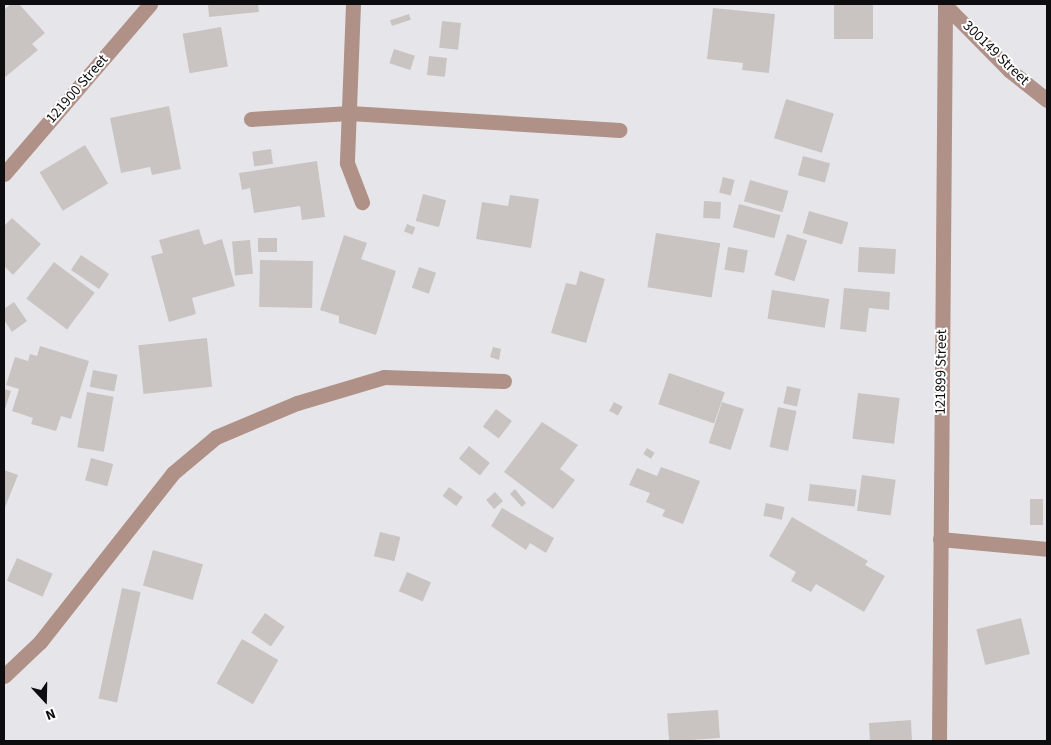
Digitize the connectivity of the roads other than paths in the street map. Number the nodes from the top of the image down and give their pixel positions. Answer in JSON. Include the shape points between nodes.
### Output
{"nodes":[{"id":1,"x":150,"y":4,"type":"edge"},
{"id":2,"x":353,"y":4,"type":"edge"},
{"id":3,"x":945,"y":4,"type":"edge"},
{"id":4,"x":1047,"y":100,"type":"edge"},
{"id":5,"x":350,"y":113,"type":"junction"},
{"id":6,"x":251,"y":119,"type":"dead end"},
{"id":7,"x":619,"y":130,"type":"dead end"},
{"id":8,"x":4,"y":174,"type":"edge"},
{"id":9,"x":362,"y":202,"type":"dead end"},
{"id":10,"x":504,"y":381,"type":"dead end"},
{"id":11,"x":940,"y":539,"type":"junction"},
{"id":12,"x":1047,"y":549,"type":"edge"},
{"id":13,"x":4,"y":676,"type":"edge"},
{"id":14,"x":939,"y":741,"type":"edge"}],
"edges":[{"from":1,"to":8,"type":"street","name":"121900 Street"},
{"from":2,"to":5,"type":"street"},
{"from":3,"to":4,"type":"street","name":"300149 Street","via":[[1009,70]]},
{"from":3,"to":11,"type":"street","name":"121899 Street","via":[[948,136]]},
{"from":5,"to":6,"type":"street"},
{"from":5,"to":7,"type":"street"},
{"from":5,"to":9,"type":"street","via":[[348,163]]},
{"from":10,"to":13,"type":"street","via":[[384,377],[297,403],[216,437],[172,473],[40,642]]},
{"from":11,"to":12,"type":"street"},
{"from":11,"to":14,"type":"street","name":"121899 Street"}]}
